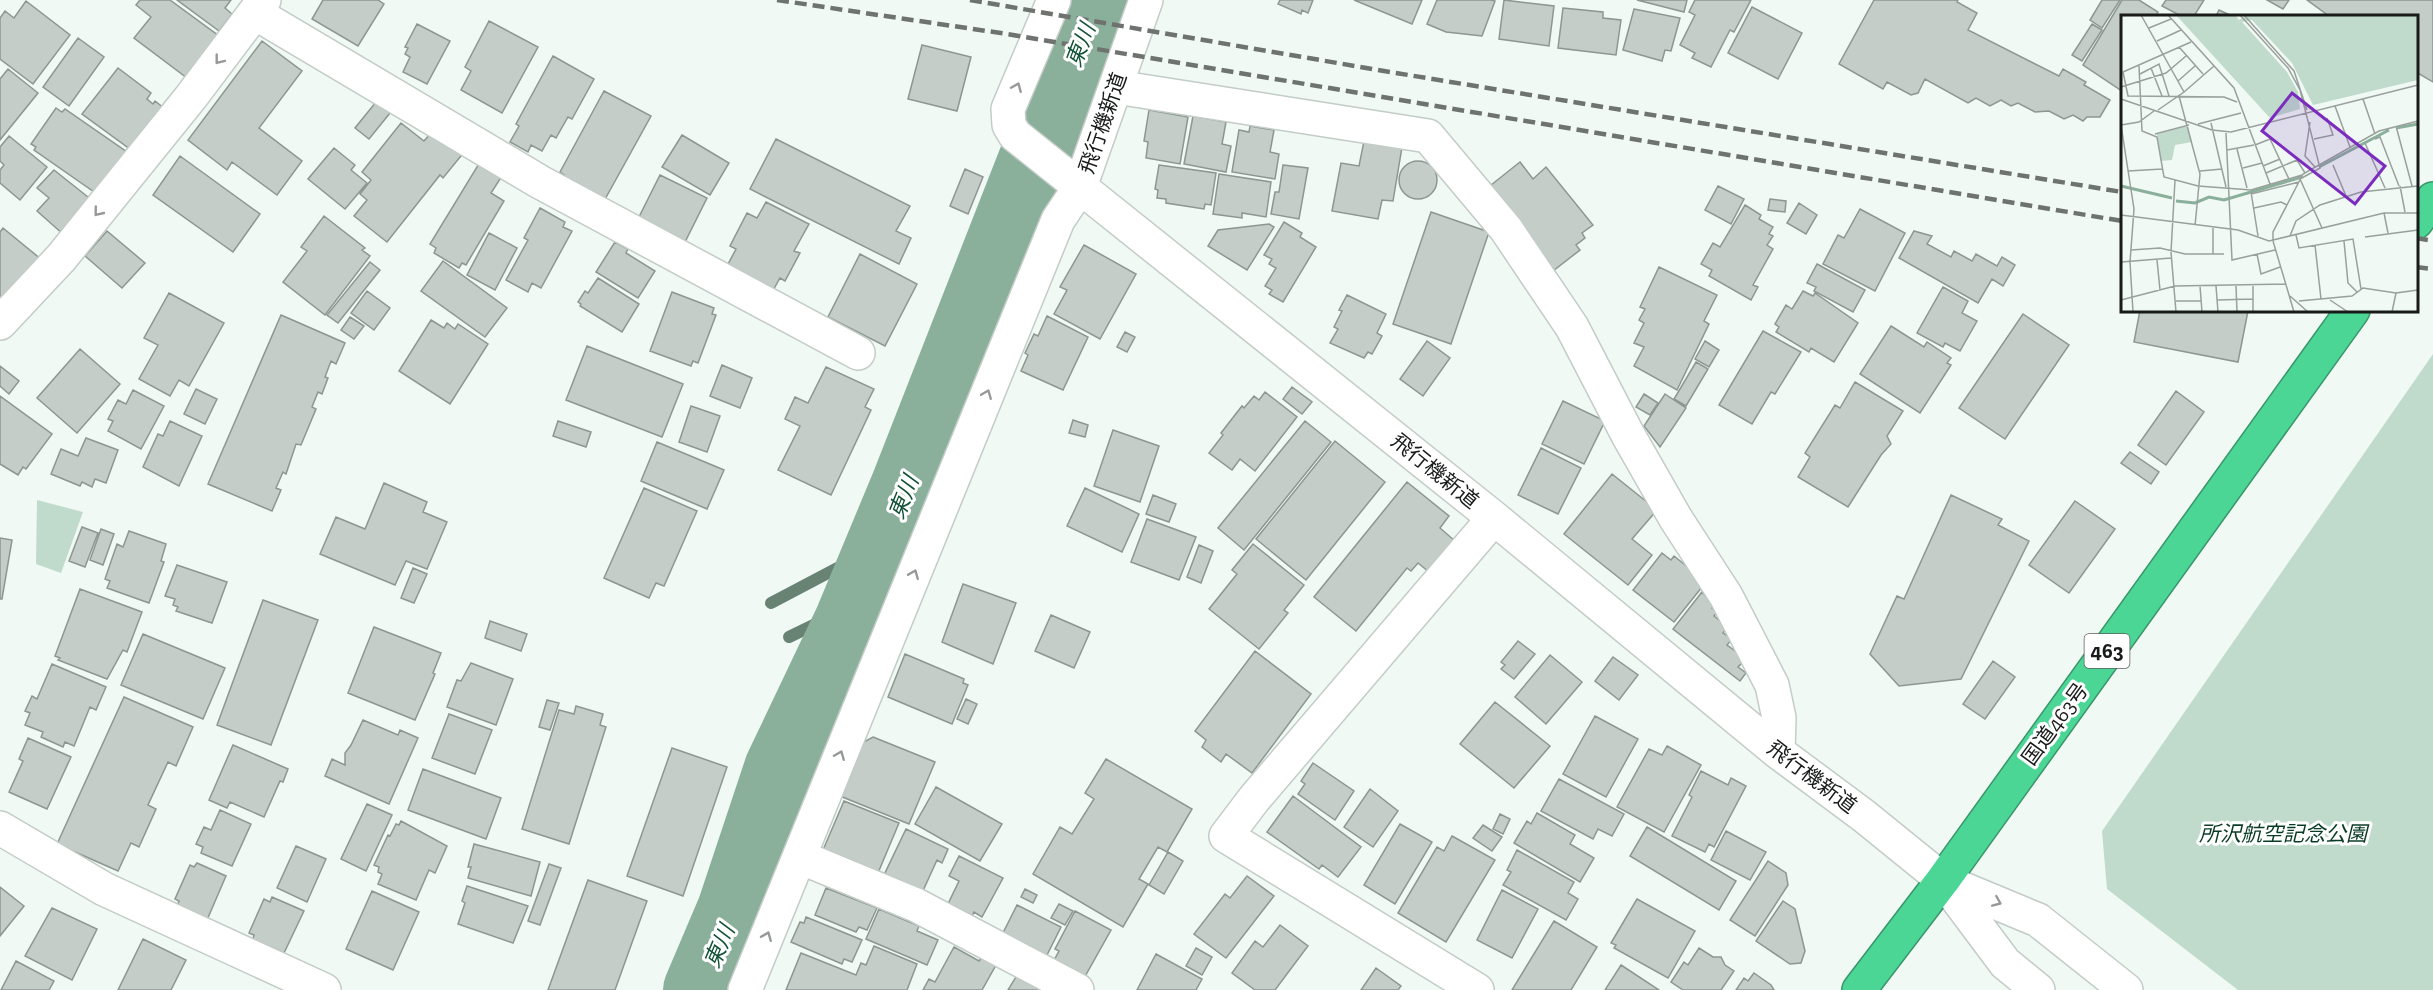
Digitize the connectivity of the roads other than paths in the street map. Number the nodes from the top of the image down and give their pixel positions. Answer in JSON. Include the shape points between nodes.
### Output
{"nodes":[{"id":1,"x":1054,"y":0,"type":"edge"},
{"id":2,"x":1146,"y":0,"type":"edge"},
{"id":3,"x":260,"y":7,"type":"edge"},
{"id":4,"x":1116,"y":87,"type":"junction"},
{"id":5,"x":1073,"y":182,"type":"junction"},
{"id":6,"x":2433,"y":199,"type":"edge"},
{"id":7,"x":2418,"y":219,"type":"edge"},
{"id":8,"x":2352,"y":312,"type":"edge"},
{"id":9,"x":0,"y":323,"type":"edge"},
{"id":10,"x":858,"y":353,"type":"dead end"},
{"id":11,"x":1494,"y":518,"type":"junction"},
{"id":12,"x":1778,"y":752,"type":"junction"},
{"id":13,"x":0,"y":828,"type":"edge"},
{"id":14,"x":800,"y":857,"type":"junction"},
{"id":15,"x":1942,"y":880,"type":"junction"},
{"id":16,"x":324,"y":990,"type":"edge"},
{"id":17,"x":745,"y":990,"type":"edge"},
{"id":18,"x":1077,"y":990,"type":"edge"},
{"id":19,"x":1477,"y":990,"type":"edge"},
{"id":20,"x":1859,"y":990,"type":"edge"},
{"id":21,"x":2038,"y":990,"type":"edge"},
{"id":22,"x":2126,"y":990,"type":"edge"}],
"edges":[{"from":5,"to":1,"type":"street","one_way":true,"via":[[1020,140],[1009,125],[1008,109]]},
{"from":2,"to":4,"type":"street","name":"飛行機新道"},
{"from":3,"to":9,"type":"street","one_way":true,"via":[[61,258]]},
{"from":3,"to":10,"type":"street","via":[[540,182]]},
{"from":4,"to":5,"type":"street","name":"飛行機新道"},
{"from":4,"to":12,"type":"street","via":[[1428,136],[1506,229],[1572,327],[1638,454],[1726,596],[1772,685],[1779,718]]},
{"from":5,"to":11,"type":"street","name":"飛行機新道"},
{"from":14,"to":5,"type":"street","one_way":true},
{"from":6,"to":7,"type":"highway"},
{"from":8,"to":15,"type":"highway","name":"国道463号","number":"463"},
{"from":11,"to":12,"type":"street","name":"飛行機新道"},
{"from":11,"to":19,"type":"street","via":[[1226,836]]},
{"from":12,"to":15,"type":"street","name":"飛行機新道"},
{"from":13,"to":16,"type":"street","via":[[104,889]]},
{"from":17,"to":14,"type":"street","one_way":true},
{"from":14,"to":18,"type":"street","via":[[916,905]]},
{"from":15,"to":20,"type":"highway","name":"国道463号","number":"463"},
{"from":15,"to":21,"type":"street","via":[[2005,963]]},
{"from":15,"to":22,"type":"street","one_way":true,"via":[[2038,920]]}]}
